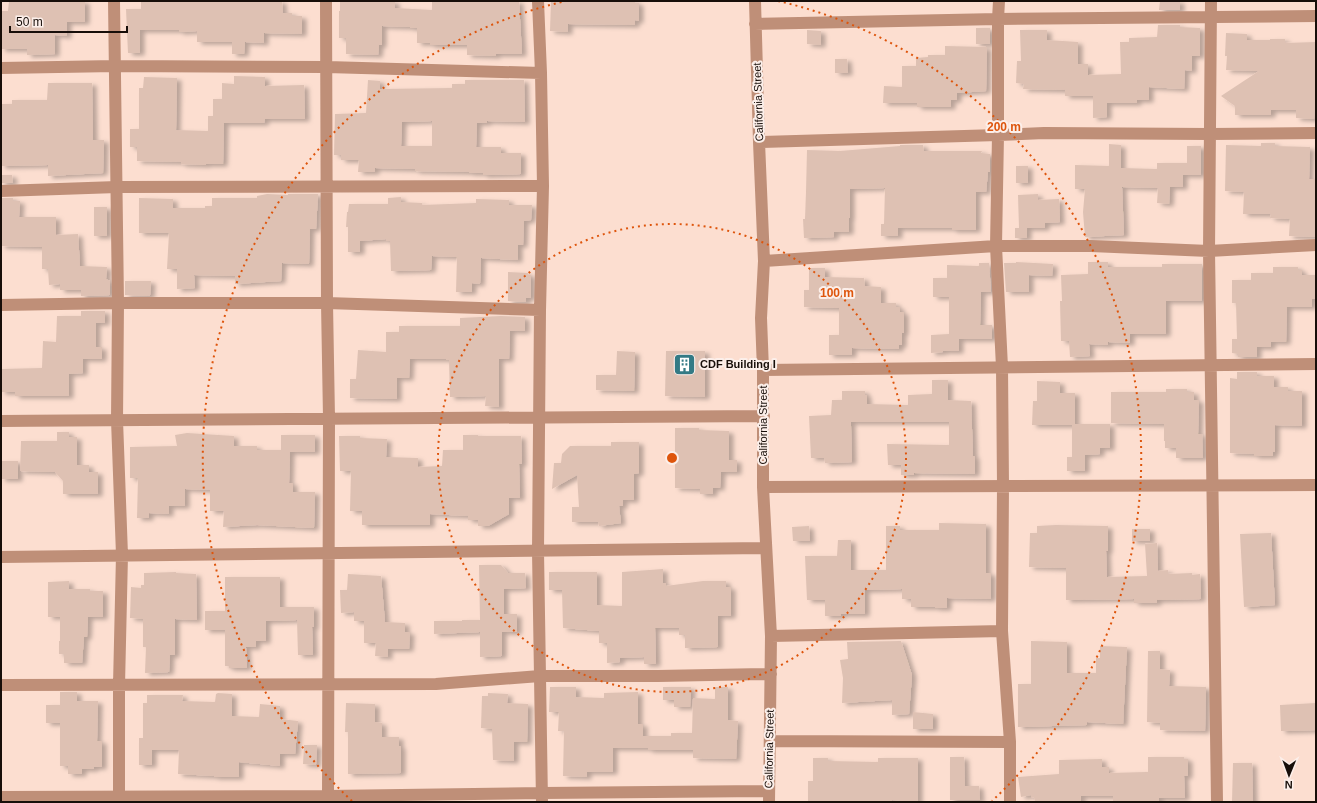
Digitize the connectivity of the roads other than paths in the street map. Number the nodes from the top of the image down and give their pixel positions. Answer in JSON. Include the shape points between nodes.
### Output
{"nodes":[{"id":1,"x":114,"y":1,"type":"edge"},
{"id":2,"x":326,"y":1,"type":"edge"},
{"id":3,"x":538,"y":1,"type":"edge"},
{"id":4,"x":755,"y":1,"type":"edge"},
{"id":5,"x":999,"y":1,"type":"edge"},
{"id":6,"x":1211,"y":1,"type":"edge"},
{"id":7,"x":1316,"y":16,"type":"edge"},
{"id":8,"x":1211,"y":17,"type":"junction"},
{"id":9,"x":998,"y":19,"type":"junction"},
{"id":10,"x":755,"y":24,"type":"junction"},
{"id":11,"x":115,"y":66,"type":"junction"},
{"id":12,"x":326,"y":67,"type":"junction"},
{"id":13,"x":1,"y":68,"type":"edge"},
{"id":14,"x":541,"y":74,"type":"junction"},
{"id":15,"x":1316,"y":133,"type":"edge"},
{"id":16,"x":1210,"y":134,"type":"junction"},
{"id":17,"x":998,"y":135,"type":"junction"},
{"id":18,"x":759,"y":142,"type":"junction"},
{"id":19,"x":543,"y":186,"type":"junction"},
{"id":20,"x":116,"y":187,"type":"junction"},
{"id":21,"x":327,"y":187,"type":"junction"},
{"id":22,"x":1,"y":191,"type":"edge"},
{"id":23,"x":1316,"y":245,"type":"edge"},
{"id":24,"x":996,"y":246,"type":"junction"},
{"id":25,"x":1209,"y":251,"type":"junction"},
{"id":26,"x":764,"y":261,"type":"junction"},
{"id":27,"x":118,"y":303,"type":"junction"},
{"id":28,"x":327,"y":303,"type":"junction"},
{"id":29,"x":1,"y":305,"type":"edge"},
{"id":30,"x":540,"y":310,"type":"junction"},
{"id":31,"x":1316,"y":364,"type":"edge"},
{"id":32,"x":1211,"y":365,"type":"junction"},
{"id":33,"x":1002,"y":367,"type":"junction"},
{"id":34,"x":763,"y":370,"type":"junction"},
{"id":35,"x":764,"y":416,"type":"junction"},
{"id":36,"x":329,"y":418,"type":"junction"},
{"id":37,"x":539,"y":419,"type":"junction"},
{"id":38,"x":117,"y":420,"type":"junction"},
{"id":39,"x":1,"y":421,"type":"edge"},
{"id":40,"x":1316,"y":485,"type":"edge"},
{"id":41,"x":1003,"y":486,"type":"junction"},
{"id":42,"x":1213,"y":486,"type":"junction"},
{"id":43,"x":763,"y":487,"type":"junction"},
{"id":44,"x":765,"y":548,"type":"junction"},
{"id":45,"x":538,"y":551,"type":"junction"},
{"id":46,"x":328,"y":554,"type":"junction"},
{"id":47,"x":122,"y":555,"type":"junction"},
{"id":48,"x":1,"y":557,"type":"edge"},
{"id":49,"x":1002,"y":631,"type":"junction"},
{"id":50,"x":771,"y":636,"type":"junction"},
{"id":51,"x":771,"y":674,"type":"junction"},
{"id":52,"x":540,"y":676,"type":"junction"},
{"id":53,"x":1,"y":685,"type":"edge"},
{"id":54,"x":119,"y":685,"type":"junction"},
{"id":55,"x":328,"y":685,"type":"junction"},
{"id":56,"x":770,"y":741,"type":"junction"},
{"id":57,"x":1010,"y":742,"type":"junction"},
{"id":58,"x":769,"y":796,"type":"edge"},
{"id":59,"x":1,"y":797,"type":"edge"},
{"id":60,"x":542,"y":797,"type":"edge"},
{"id":61,"x":119,"y":799,"type":"edge"},
{"id":62,"x":328,"y":799,"type":"edge"},
{"id":63,"x":1010,"y":802,"type":"edge"},
{"id":64,"x":1217,"y":802,"type":"edge"}],
"edges":[{"from":1,"to":11,"type":"street"},
{"from":2,"to":12,"type":"street"},
{"from":3,"to":14,"type":"street"},
{"from":4,"to":10,"type":"street","name":"California Street"},
{"from":5,"to":9,"type":"street"},
{"from":6,"to":8,"type":"street"},
{"from":7,"to":8,"type":"street"},
{"from":8,"to":9,"type":"street"},
{"from":8,"to":16,"type":"street"},
{"from":9,"to":10,"type":"street"},
{"from":9,"to":17,"type":"street"},
{"from":10,"to":18,"type":"street","name":"California Street"},
{"from":11,"to":12,"type":"street"},
{"from":11,"to":13,"type":"street"},
{"from":11,"to":20,"type":"street"},
{"from":12,"to":14,"type":"street"},
{"from":12,"to":21,"type":"street"},
{"from":14,"to":19,"type":"street"},
{"from":15,"to":16,"type":"street"},
{"from":16,"to":17,"type":"street","via":[[1044,132]]},
{"from":16,"to":25,"type":"street"},
{"from":17,"to":18,"type":"street"},
{"from":17,"to":24,"type":"street"},
{"from":18,"to":26,"type":"street","name":"California Street"},
{"from":19,"to":21,"type":"street"},
{"from":19,"to":30,"type":"street"},
{"from":20,"to":21,"type":"street"},
{"from":20,"to":22,"type":"street"},
{"from":20,"to":27,"type":"street"},
{"from":21,"to":28,"type":"street"},
{"from":23,"to":25,"type":"street"},
{"from":24,"to":25,"type":"street","via":[[1091,246]]},
{"from":24,"to":26,"type":"street"},
{"from":24,"to":33,"type":"street"},
{"from":25,"to":32,"type":"street"},
{"from":26,"to":34,"type":"street","name":"California Street","via":[[761,318]]},
{"from":27,"to":28,"type":"street"},
{"from":27,"to":29,"type":"street"},
{"from":27,"to":38,"type":"street"},
{"from":28,"to":30,"type":"street"},
{"from":28,"to":36,"type":"street"},
{"from":30,"to":37,"type":"street"},
{"from":31,"to":32,"type":"street"},
{"from":32,"to":33,"type":"street"},
{"from":32,"to":42,"type":"street"},
{"from":33,"to":34,"type":"street"},
{"from":33,"to":41,"type":"street"},
{"from":34,"to":35,"type":"street","name":"California Street"},
{"from":35,"to":37,"type":"street"},
{"from":35,"to":43,"type":"street","name":"California Street"},
{"from":36,"to":37,"type":"street"},
{"from":36,"to":38,"type":"street"},
{"from":36,"to":46,"type":"street"},
{"from":37,"to":45,"type":"street"},
{"from":38,"to":39,"type":"street"},
{"from":38,"to":47,"type":"street"},
{"from":40,"to":42,"type":"street"},
{"from":41,"to":42,"type":"street"},
{"from":41,"to":43,"type":"street"},
{"from":41,"to":49,"type":"street"},
{"from":42,"to":64,"type":"street"},
{"from":43,"to":44,"type":"street","name":"California Street"},
{"from":44,"to":45,"type":"street"},
{"from":44,"to":50,"type":"street","name":"California Street"},
{"from":45,"to":46,"type":"street"},
{"from":45,"to":52,"type":"street"},
{"from":46,"to":47,"type":"street"},
{"from":46,"to":55,"type":"street"},
{"from":47,"to":48,"type":"street"},
{"from":47,"to":54,"type":"street"},
{"from":49,"to":50,"type":"street"},
{"from":49,"to":57,"type":"street"},
{"from":50,"to":51,"type":"street","name":"California Street"},
{"from":51,"to":52,"type":"street"},
{"from":51,"to":56,"type":"street","name":"California Street"},
{"from":52,"to":55,"type":"street","via":[[436,684]]},
{"from":52,"to":60,"type":"street"},
{"from":53,"to":54,"type":"street"},
{"from":54,"to":55,"type":"street"},
{"from":54,"to":61,"type":"street"},
{"from":55,"to":62,"type":"street"},
{"from":56,"to":57,"type":"street"},
{"from":56,"to":58,"type":"street","name":"California Street"},
{"from":57,"to":63,"type":"street"},
{"from":58,"to":60,"type":"street"},
{"from":59,"to":61,"type":"street"},
{"from":60,"to":62,"type":"street"},
{"from":61,"to":62,"type":"street"}]}
